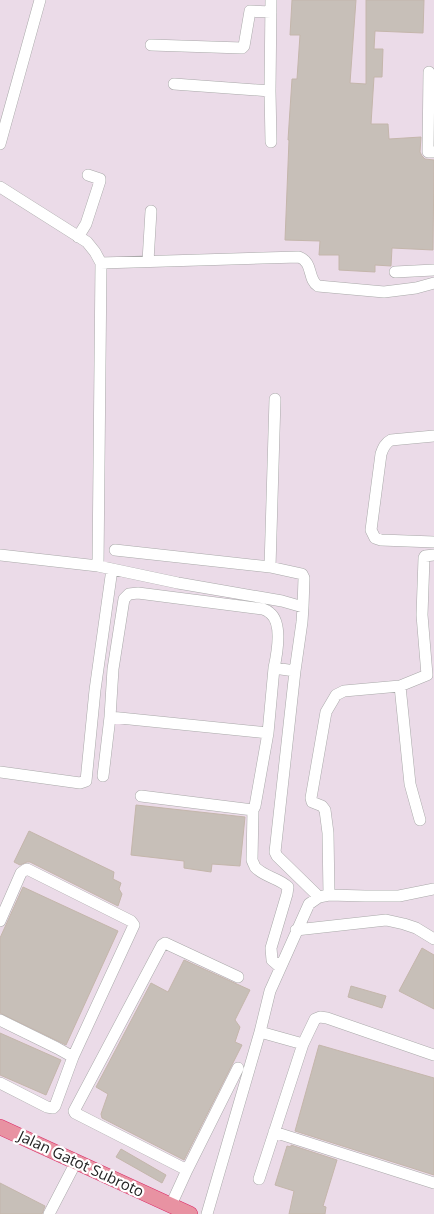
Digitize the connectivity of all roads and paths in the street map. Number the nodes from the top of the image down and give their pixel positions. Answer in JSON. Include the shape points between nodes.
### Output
{"nodes":[{"id":1,"x":40,"y":0,"type":"edge"},
{"id":2,"x":271,"y":0,"type":"edge"},
{"id":3,"x":271,"y":12,"type":"junction"},
{"id":4,"x":151,"y":45,"type":"dead end"},
{"id":5,"x":429,"y":72,"type":"dead end"},
{"id":6,"x":174,"y":84,"type":"dead end"},
{"id":7,"x":270,"y":92,"type":"junction"},
{"id":8,"x":431,"y":131,"type":"edge"},
{"id":9,"x":271,"y":142,"type":"dead end"},
{"id":10,"x":0,"y":144,"type":"edge"},
{"id":11,"x":434,"y":152,"type":"edge"},
{"id":12,"x":88,"y":175,"type":"dead end"},
{"id":13,"x":0,"y":187,"type":"edge"},
{"id":14,"x":150,"y":211,"type":"dead end"},
{"id":15,"x":78,"y":237,"type":"junction"},
{"id":16,"x":148,"y":261,"type":"junction"},
{"id":17,"x":101,"y":263,"type":"junction"},
{"id":18,"x":434,"y":270,"type":"edge"},
{"id":19,"x":395,"y":272,"type":"dead end"},
{"id":20,"x":434,"y":283,"type":"edge"},
{"id":21,"x":275,"y":399,"type":"dead end"},
{"id":22,"x":434,"y":436,"type":"edge"},
{"id":23,"x":434,"y":542,"type":"edge"},
{"id":24,"x":115,"y":550,"type":"dead end"},
{"id":25,"x":0,"y":555,"type":"edge"},
{"id":26,"x":434,"y":555,"type":"edge"},
{"id":27,"x":98,"y":566,"type":"junction"},
{"id":28,"x":270,"y":567,"type":"junction"},
{"id":29,"x":112,"y":569,"type":"junction"},
{"id":30,"x":303,"y":607,"type":"junction"},
{"id":31,"x":274,"y":668,"type":"junction"},
{"id":32,"x":295,"y":671,"type":"junction"},
{"id":33,"x":430,"y":675,"type":"edge"},
{"id":34,"x":400,"y":686,"type":"junction"},
{"id":35,"x":110,"y":717,"type":"junction"},
{"id":36,"x":268,"y":733,"type":"junction"},
{"id":37,"x":0,"y":772,"type":"edge"},
{"id":38,"x":103,"y":776,"type":"dead end"},
{"id":39,"x":141,"y":796,"type":"dead end"},
{"id":40,"x":253,"y":810,"type":"junction"},
{"id":41,"x":420,"y":820,"type":"dead end"},
{"id":42,"x":434,"y":889,"type":"edge"},
{"id":43,"x":324,"y":896,"type":"junction"},
{"id":44,"x":0,"y":921,"type":"edge"},
{"id":45,"x":296,"y":930,"type":"junction"},
{"id":46,"x":434,"y":939,"type":"edge"},
{"id":47,"x":280,"y":967,"type":"junction"},
{"id":48,"x":238,"y":977,"type":"dead end"},
{"id":49,"x":0,"y":1020,"type":"edge"},
{"id":50,"x":260,"y":1032,"type":"junction"},
{"id":51,"x":303,"y":1044,"type":"junction"},
{"id":52,"x":434,"y":1055,"type":"edge"},
{"id":53,"x":73,"y":1057,"type":"junction"},
{"id":54,"x":238,"y":1068,"type":"dead end"},
{"id":55,"x":0,"y":1083,"type":"edge"},
{"id":56,"x":0,"y":1127,"type":"edge"},
{"id":57,"x":274,"y":1132,"type":"junction"},
{"id":58,"x":76,"y":1162,"type":"junction"},
{"id":59,"x":187,"y":1170,"type":"junction"},
{"id":60,"x":259,"y":1179,"type":"dead end"},
{"id":61,"x":434,"y":1183,"type":"edge"},
{"id":62,"x":171,"y":1205,"type":"junction"},
{"id":63,"x":48,"y":1214,"type":"edge"},
{"id":64,"x":190,"y":1214,"type":"edge"},
{"id":65,"x":207,"y":1214,"type":"edge"}],
"edges":[{"from":1,"to":10,"type":"street"},
{"from":2,"to":3,"type":"street"},
{"from":3,"to":4,"type":"street","via":[[250,11],[242,48]]},
{"from":3,"to":7,"type":"street"},
{"from":5,"to":8,"type":"street"},
{"from":6,"to":7,"type":"street"},
{"from":7,"to":9,"type":"street"},
{"from":8,"to":11,"type":"street","via":[[428,152]]},
{"from":12,"to":15,"type":"street","via":[[100,181],[86,224]]},
{"from":13,"to":15,"type":"street"},
{"from":14,"to":16,"type":"street"},
{"from":15,"to":17,"type":"street","via":[[87,242]]},
{"from":16,"to":17,"type":"street"},
{"from":16,"to":20,"type":"street","via":[[299,257],[305,259],[318,286],[384,292]]},
{"from":17,"to":27,"type":"street"},
{"from":18,"to":19,"type":"street"},
{"from":21,"to":28,"type":"street"},
{"from":22,"to":23,"type":"street","via":[[391,440],[384,446],[371,530],[375,538],[381,540]]},
{"from":24,"to":28,"type":"street"},
{"from":25,"to":27,"type":"street"},
{"from":26,"to":33,"type":"street","via":[[424,558],[422,615]]},
{"from":27,"to":29,"type":"street"},
{"from":28,"to":30,"type":"street","via":[[304,576]]},
{"from":29,"to":30,"type":"street"},
{"from":29,"to":37,"type":"street","via":[[86,781],[80,783]]},
{"from":30,"to":32,"type":"street"},
{"from":31,"to":32,"type":"street"},
{"from":31,"to":35,"type":"street","via":[[279,641],[277,626],[272,614],[263,609],[129,594],[124,599],[113,669]]},
{"from":31,"to":36,"type":"street"},
{"from":32,"to":43,"type":"street","via":[[275,852]]},
{"from":33,"to":34,"type":"street"},
{"from":34,"to":41,"type":"street","via":[[410,784]]},
{"from":34,"to":43,"type":"street","via":[[344,691],[336,695],[326,712],[311,798],[325,810],[328,833]]},
{"from":35,"to":36,"type":"street"},
{"from":35,"to":38,"type":"street"},
{"from":36,"to":40,"type":"street"},
{"from":39,"to":40,"type":"street"},
{"from":40,"to":47,"type":"street","via":[[252,860],[255,867],[288,887],[271,948],[272,960]]},
{"from":42,"to":43,"type":"street","via":[[399,896]]},
{"from":43,"to":45,"type":"street","via":[[309,904]]},
{"from":44,"to":53,"type":"street","via":[[21,873],[28,869],[133,923]]},
{"from":45,"to":46,"type":"street","via":[[386,920],[416,928]]},
{"from":45,"to":47,"type":"street"},
{"from":47,"to":50,"type":"street"},
{"from":48,"to":59,"type":"street","via":[[164,943],[74,1111]]},
{"from":49,"to":53,"type":"street"},
{"from":50,"to":51,"type":"street"},
{"from":50,"to":65,"type":"street"},
{"from":51,"to":52,"type":"street","via":[[315,1019],[324,1017]]},
{"from":51,"to":57,"type":"street"},
{"from":53,"to":55,"type":"street","via":[[52,1108]]},
{"from":54,"to":59,"type":"street"},
{"from":56,"to":58,"type":"highway","name":"Jalan Gatot Subroto"},
{"from":57,"to":60,"type":"street"},
{"from":57,"to":61,"type":"street"},
{"from":58,"to":62,"type":"highway","name":"Jalan Gatot Subroto"},
{"from":58,"to":63,"type":"street"},
{"from":59,"to":62,"type":"street"},
{"from":62,"to":64,"type":"highway","name":"Jalan Gatot Subroto"}]}
